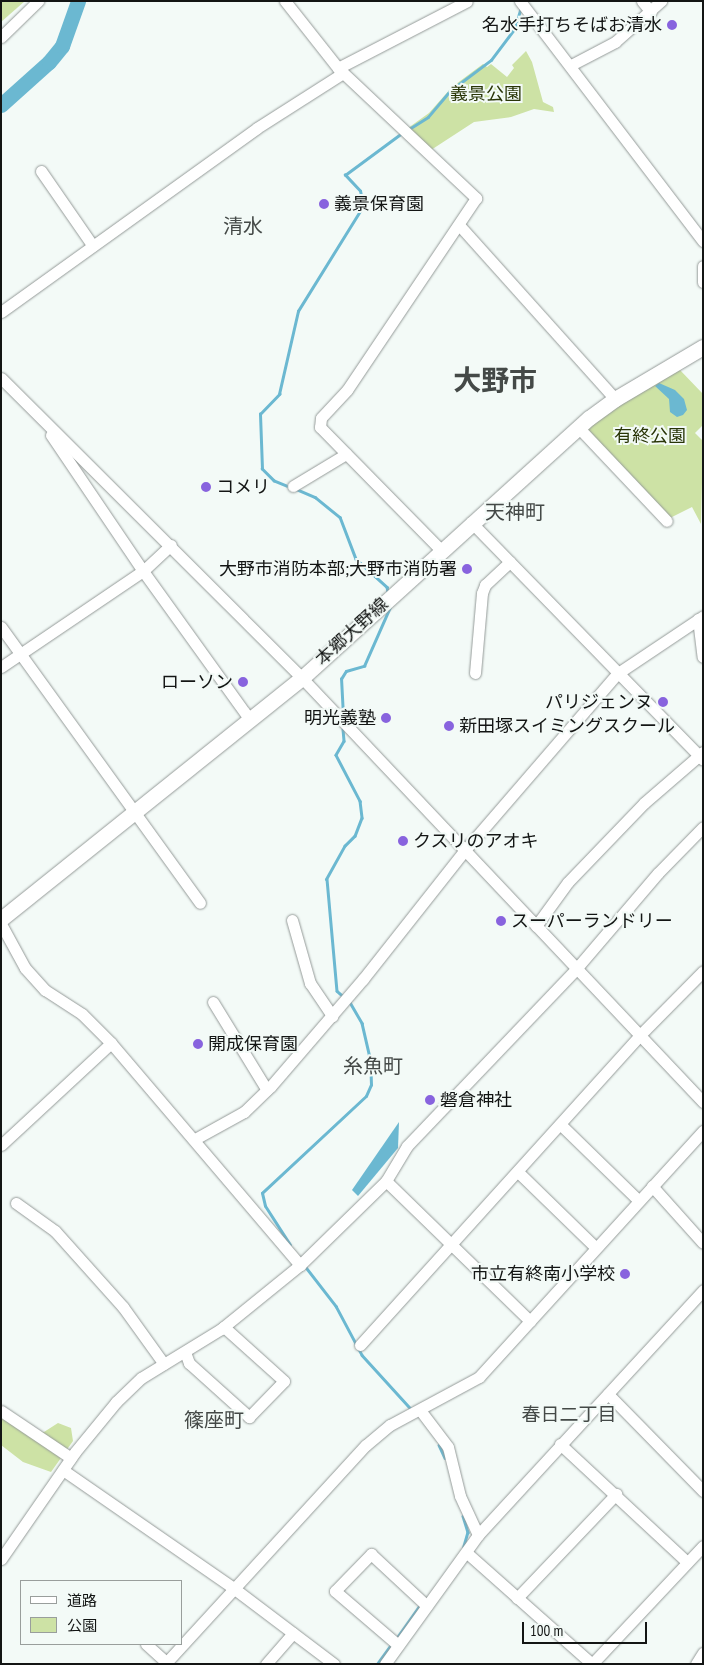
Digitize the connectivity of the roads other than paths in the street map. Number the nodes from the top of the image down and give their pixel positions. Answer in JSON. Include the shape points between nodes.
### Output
{"nodes":[{"id":1,"x":38,"y":1,"type":"edge"},
{"id":2,"x":285,"y":1,"type":"edge"},
{"id":3,"x":467,"y":1,"type":"edge"},
{"id":4,"x":520,"y":1,"type":"edge"},
{"id":5,"x":642,"y":1,"type":"edge"},
{"id":6,"x":661,"y":1,"type":"edge"},
{"id":7,"x":650,"y":12,"type":"junction"},
{"id":8,"x":1,"y":38,"type":"edge"},
{"id":9,"x":571,"y":65,"type":"junction"},
{"id":10,"x":340,"y":71,"type":"junction"},
{"id":11,"x":41,"y":171,"type":"dead end"},
{"id":12,"x":459,"y":225,"type":"junction"},
{"id":13,"x":703,"y":241,"type":"edge"},
{"id":14,"x":93,"y":246,"type":"junction"},
{"id":15,"x":703,"y":266,"type":"edge"},
{"id":16,"x":703,"y":282,"type":"edge"},
{"id":17,"x":1,"y":312,"type":"edge"},
{"id":18,"x":703,"y":347,"type":"edge"},
{"id":19,"x":1,"y":378,"type":"edge"},
{"id":20,"x":615,"y":399,"type":"junction"},
{"id":21,"x":39,"y":416,"type":"junction"},
{"id":22,"x":578,"y":427,"type":"junction"},
{"id":23,"x":346,"y":454,"type":"junction"},
{"id":24,"x":293,"y":486,"type":"dead end"},
{"id":25,"x":667,"y":521,"type":"dead end"},
{"id":26,"x":471,"y":522,"type":"junction"},
{"id":27,"x":171,"y":545,"type":"junction"},
{"id":28,"x":441,"y":550,"type":"junction"},
{"id":29,"x":510,"y":562,"type":"junction"},
{"id":30,"x":143,"y":571,"type":"junction"},
{"id":31,"x":700,"y":618,"type":"edge"},
{"id":32,"x":1,"y":627,"type":"edge"},
{"id":33,"x":21,"y":654,"type":"junction"},
{"id":34,"x":703,"y":657,"type":"edge"},
{"id":35,"x":1,"y":667,"type":"edge"},
{"id":36,"x":475,"y":673,"type":"dead end"},
{"id":37,"x":618,"y":673,"type":"junction"},
{"id":38,"x":302,"y":678,"type":"junction"},
{"id":39,"x":250,"y":720,"type":"junction"},
{"id":40,"x":701,"y":756,"type":"edge"},
{"id":41,"x":135,"y":812,"type":"junction"},
{"id":42,"x":703,"y":827,"type":"edge"},
{"id":43,"x":465,"y":850,"type":"junction"},
{"id":44,"x":200,"y":903,"type":"dead end"},
{"id":45,"x":1,"y":919,"type":"edge"},
{"id":46,"x":292,"y":920,"type":"dead end"},
{"id":47,"x":1,"y":924,"type":"edge"},
{"id":48,"x":536,"y":926,"type":"junction"},
{"id":49,"x":576,"y":969,"type":"junction"},
{"id":50,"x":703,"y":971,"type":"edge"},
{"id":51,"x":213,"y":1002,"type":"dead end"},
{"id":52,"x":332,"y":1016,"type":"junction"},
{"id":53,"x":639,"y":1036,"type":"junction"},
{"id":54,"x":111,"y":1043,"type":"junction"},
{"id":55,"x":267,"y":1090,"type":"junction"},
{"id":56,"x":703,"y":1102,"type":"edge"},
{"id":57,"x":561,"y":1125,"type":"junction"},
{"id":58,"x":703,"y":1131,"type":"edge"},
{"id":59,"x":195,"y":1139,"type":"junction"},
{"id":60,"x":1,"y":1145,"type":"edge"},
{"id":61,"x":518,"y":1172,"type":"junction"},
{"id":62,"x":386,"y":1180,"type":"junction"},
{"id":63,"x":652,"y":1186,"type":"junction"},
{"id":64,"x":638,"y":1200,"type":"junction"},
{"id":65,"x":16,"y":1203,"type":"dead end"},
{"id":66,"x":703,"y":1243,"type":"edge"},
{"id":67,"x":451,"y":1244,"type":"junction"},
{"id":68,"x":595,"y":1247,"type":"junction"},
{"id":69,"x":300,"y":1265,"type":"junction"},
{"id":70,"x":703,"y":1290,"type":"edge"},
{"id":71,"x":530,"y":1322,"type":"junction"},
{"id":72,"x":224,"y":1327,"type":"junction"},
{"id":73,"x":360,"y":1345,"type":"dead end"},
{"id":74,"x":185,"y":1352,"type":"junction"},
{"id":75,"x":164,"y":1364,"type":"junction"},
{"id":76,"x":608,"y":1394,"type":"junction"},
{"id":77,"x":420,"y":1410,"type":"junction"},
{"id":78,"x":1,"y":1411,"type":"edge"},
{"id":79,"x":560,"y":1444,"type":"junction"},
{"id":80,"x":71,"y":1458,"type":"junction"},
{"id":81,"x":63,"y":1470,"type":"junction"},
{"id":82,"x":703,"y":1491,"type":"edge"},
{"id":83,"x":616,"y":1494,"type":"junction"},
{"id":84,"x":478,"y":1535,"type":"junction"},
{"id":85,"x":703,"y":1546,"type":"edge"},
{"id":86,"x":467,"y":1553,"type":"junction"},
{"id":87,"x":1,"y":1559,"type":"edge"},
{"id":88,"x":687,"y":1562,"type":"junction"},
{"id":89,"x":236,"y":1590,"type":"junction"},
{"id":90,"x":517,"y":1598,"type":"junction"},
{"id":91,"x":427,"y":1606,"type":"junction"},
{"id":92,"x":293,"y":1634,"type":"junction"},
{"id":93,"x":147,"y":1645,"type":"edge"},
{"id":94,"x":398,"y":1645,"type":"junction"},
{"id":95,"x":703,"y":1653,"type":"edge"},
{"id":96,"x":165,"y":1663,"type":"edge"},
{"id":97,"x":266,"y":1664,"type":"edge"},
{"id":98,"x":334,"y":1664,"type":"edge"},
{"id":99,"x":386,"y":1664,"type":"edge"},
{"id":100,"x":592,"y":1664,"type":"edge"},
{"id":101,"x":696,"y":1664,"type":"edge"}],
"edges":[{"from":1,"to":8,"type":"street"},
{"from":2,"to":10,"type":"street"},
{"from":3,"to":10,"type":"street"},
{"from":4,"to":9,"type":"street"},
{"from":5,"to":7,"type":"street"},
{"from":6,"to":7,"type":"street"},
{"from":7,"to":9,"type":"street","via":[[610,46]]},
{"from":9,"to":13,"type":"street"},
{"from":10,"to":12,"type":"street","via":[[476,198]]},
{"from":10,"to":14,"type":"street"},
{"from":11,"to":14,"type":"street"},
{"from":12,"to":20,"type":"street"},
{"from":12,"to":23,"type":"street","via":[[347,390],[322,418],[320,427]]},
{"from":14,"to":17,"type":"street"},
{"from":15,"to":16,"type":"street"},
{"from":18,"to":20,"type":"main road","name":"本郷大野線"},
{"from":19,"to":21,"type":"street"},
{"from":20,"to":22,"type":"main road","name":"本郷大野線"},
{"from":21,"to":27,"type":"street"},
{"from":21,"to":30,"type":"street"},
{"from":22,"to":25,"type":"street"},
{"from":22,"to":26,"type":"main road","name":"本郷大野線"},
{"from":23,"to":24,"type":"street"},
{"from":23,"to":28,"type":"street"},
{"from":26,"to":28,"type":"main road","name":"本郷大野線"},
{"from":26,"to":29,"type":"street"},
{"from":27,"to":30,"type":"street"},
{"from":27,"to":38,"type":"street"},
{"from":28,"to":38,"type":"main road","name":"本郷大野線"},
{"from":29,"to":36,"type":"street","via":[[485,585],[482,593]]},
{"from":29,"to":37,"type":"street"},
{"from":30,"to":33,"type":"street"},
{"from":30,"to":39,"type":"street"},
{"from":31,"to":34,"type":"street"},
{"from":31,"to":37,"type":"street"},
{"from":32,"to":33,"type":"street"},
{"from":33,"to":35,"type":"street"},
{"from":33,"to":41,"type":"street"},
{"from":37,"to":40,"type":"street"},
{"from":37,"to":43,"type":"street"},
{"from":38,"to":39,"type":"main road","name":"本郷大野線"},
{"from":38,"to":43,"type":"street"},
{"from":39,"to":41,"type":"main road","name":"本郷大野線"},
{"from":40,"to":48,"type":"street","via":[[644,803],[568,882]]},
{"from":41,"to":44,"type":"street"},
{"from":41,"to":45,"type":"main road","name":"本郷大野線"},
{"from":42,"to":49,"type":"street","via":[[658,873]]},
{"from":43,"to":48,"type":"street"},
{"from":43,"to":52,"type":"street"},
{"from":46,"to":52,"type":"street","via":[[310,983]]},
{"from":47,"to":54,"type":"street","via":[[25,968],[45,990],[82,1014]]},
{"from":48,"to":49,"type":"street"},
{"from":49,"to":53,"type":"street"},
{"from":49,"to":62,"type":"street","via":[[407,1146]]},
{"from":50,"to":53,"type":"street"},
{"from":51,"to":55,"type":"street"},
{"from":52,"to":55,"type":"street"},
{"from":53,"to":56,"type":"street"},
{"from":53,"to":57,"type":"street"},
{"from":54,"to":59,"type":"street"},
{"from":54,"to":60,"type":"street"},
{"from":55,"to":59,"type":"street","via":[[244,1112]]},
{"from":57,"to":61,"type":"street"},
{"from":57,"to":64,"type":"street"},
{"from":58,"to":63,"type":"street"},
{"from":59,"to":69,"type":"street"},
{"from":61,"to":67,"type":"street"},
{"from":61,"to":68,"type":"street"},
{"from":62,"to":67,"type":"street"},
{"from":62,"to":69,"type":"street"},
{"from":63,"to":64,"type":"street"},
{"from":63,"to":66,"type":"street"},
{"from":64,"to":68,"type":"street"},
{"from":65,"to":75,"type":"street","via":[[55,1231],[123,1307]]},
{"from":67,"to":71,"type":"street"},
{"from":67,"to":73,"type":"street"},
{"from":68,"to":71,"type":"street"},
{"from":69,"to":72,"type":"street"},
{"from":70,"to":76,"type":"street"},
{"from":71,"to":77,"type":"street","via":[[479,1377]]},
{"from":72,"to":74,"type":"street"},
{"from":72,"to":74,"type":"street","via":[[284,1381],[249,1417],[189,1363]]},
{"from":74,"to":75,"type":"street"},
{"from":75,"to":80,"type":"street","via":[[141,1378],[116,1402]]},
{"from":76,"to":79,"type":"street"},
{"from":76,"to":82,"type":"street"},
{"from":77,"to":84,"type":"street","via":[[448,1447],[460,1496]]},
{"from":77,"to":89,"type":"street","via":[[390,1425],[366,1445]]},
{"from":78,"to":80,"type":"street"},
{"from":79,"to":83,"type":"street"},
{"from":79,"to":84,"type":"street"},
{"from":80,"to":81,"type":"street"},
{"from":81,"to":87,"type":"street"},
{"from":81,"to":89,"type":"street"},
{"from":83,"to":88,"type":"street"},
{"from":83,"to":90,"type":"street"},
{"from":84,"to":86,"type":"street"},
{"from":85,"to":88,"type":"street"},
{"from":86,"to":90,"type":"street"},
{"from":86,"to":91,"type":"street"},
{"from":88,"to":100,"type":"street"},
{"from":89,"to":92,"type":"street"},
{"from":89,"to":96,"type":"street"},
{"from":90,"to":100,"type":"street"},
{"from":91,"to":94,"type":"street"},
{"from":91,"to":94,"type":"street","via":[[371,1554],[336,1591]]},
{"from":92,"to":97,"type":"street"},
{"from":92,"to":98,"type":"street"},
{"from":93,"to":96,"type":"street"},
{"from":94,"to":99,"type":"street"},
{"from":95,"to":101,"type":"street"}]}
